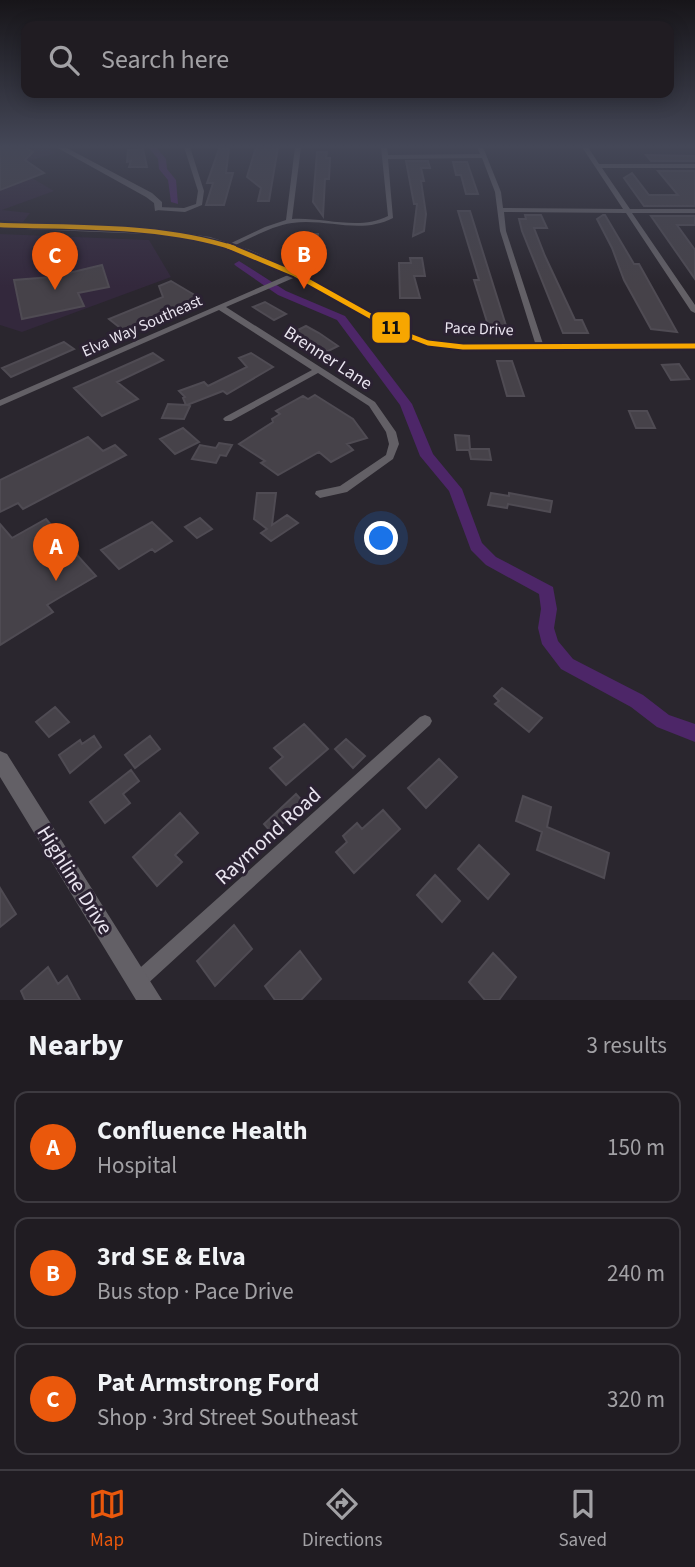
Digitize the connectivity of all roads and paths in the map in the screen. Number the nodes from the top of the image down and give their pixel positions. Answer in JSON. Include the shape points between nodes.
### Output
{"nodes":[{"id":1,"x":147,"y":194,"type":"edge"},
{"id":2,"x":201,"y":194,"type":"edge"},
{"id":3,"x":292,"y":194,"type":"edge"},
{"id":4,"x":389,"y":194,"type":"edge"},
{"id":5,"x":498,"y":194,"type":"edge"},
{"id":6,"x":616,"y":194,"type":"edge"},
{"id":7,"x":158,"y":209,"type":"joint"},
{"id":8,"x":502,"y":210,"type":"junction"},
{"id":9,"x":627,"y":210,"type":"junction"},
{"id":10,"x":695,"y":211,"type":"edge"},
{"id":11,"x":289,"y":221,"type":"junction"},
{"id":12,"x":0,"y":225,"type":"edge"},
{"id":13,"x":229,"y":246,"type":"junction"},
{"id":14,"x":295,"y":274,"type":"junction"},
{"id":15,"x":220,"y":307,"type":"junction"},
{"id":16,"x":695,"y":311,"type":"edge"},
{"id":17,"x":540,"y":346,"type":"junction"},
{"id":18,"x":695,"y":346,"type":"edge"},
{"id":19,"x":318,"y":370,"type":"junction"},
{"id":20,"x":0,"y":403,"type":"edge"},
{"id":21,"x":228,"y":419,"type":"dead end"},
{"id":22,"x":320,"y":494,"type":"dead end"},
{"id":23,"x":425,"y":721,"type":"dead end"},
{"id":24,"x":0,"y":760,"type":"edge"},
{"id":25,"x":138,"y":981,"type":"junction"},
{"id":26,"x":150,"y":1000,"type":"edge"}],
"edges":[{"from":1,"to":7,"type":"street","via":[[158,202]]},
{"from":2,"to":7,"type":"street","via":[[199,205],[185,210]]},
{"from":3,"to":11,"type":"street"},
{"from":4,"to":11,"type":"street","via":[[391,217],[386,220]]},
{"from":5,"to":8,"type":"street"},
{"from":6,"to":9,"type":"street"},
{"from":8,"to":9,"type":"street"},
{"from":8,"to":17,"type":"street","via":[[503,230]]},
{"from":9,"to":10,"type":"street"},
{"from":9,"to":16,"type":"street"},
{"from":11,"to":13,"type":"street"},
{"from":12,"to":13,"type":"street","name":"Pace Drive","via":[[149,231]]},
{"from":13,"to":14,"type":"street","name":"Pace Drive"},
{"from":14,"to":15,"type":"street","name":"Elva Way Southeast"},
{"from":14,"to":17,"type":"street","name":"Pace Drive","via":[[399,332],[428,343]]},
{"from":15,"to":19,"type":"street","name":"Brenner Lane"},
{"from":15,"to":20,"type":"street","name":"Elva Way Southeast"},
{"from":17,"to":18,"type":"street","name":"Pace Drive"},
{"from":19,"to":21,"type":"street"},
{"from":19,"to":22,"type":"street","name":"Brenner Lane","via":[[372,404],[394,444],[390,457],[344,489]]},
{"from":23,"to":25,"type":"street","name":"Raymond Road"},
{"from":24,"to":25,"type":"street","name":"Highline Drive"},
{"from":25,"to":26,"type":"street","name":"Highline Drive"}]}
